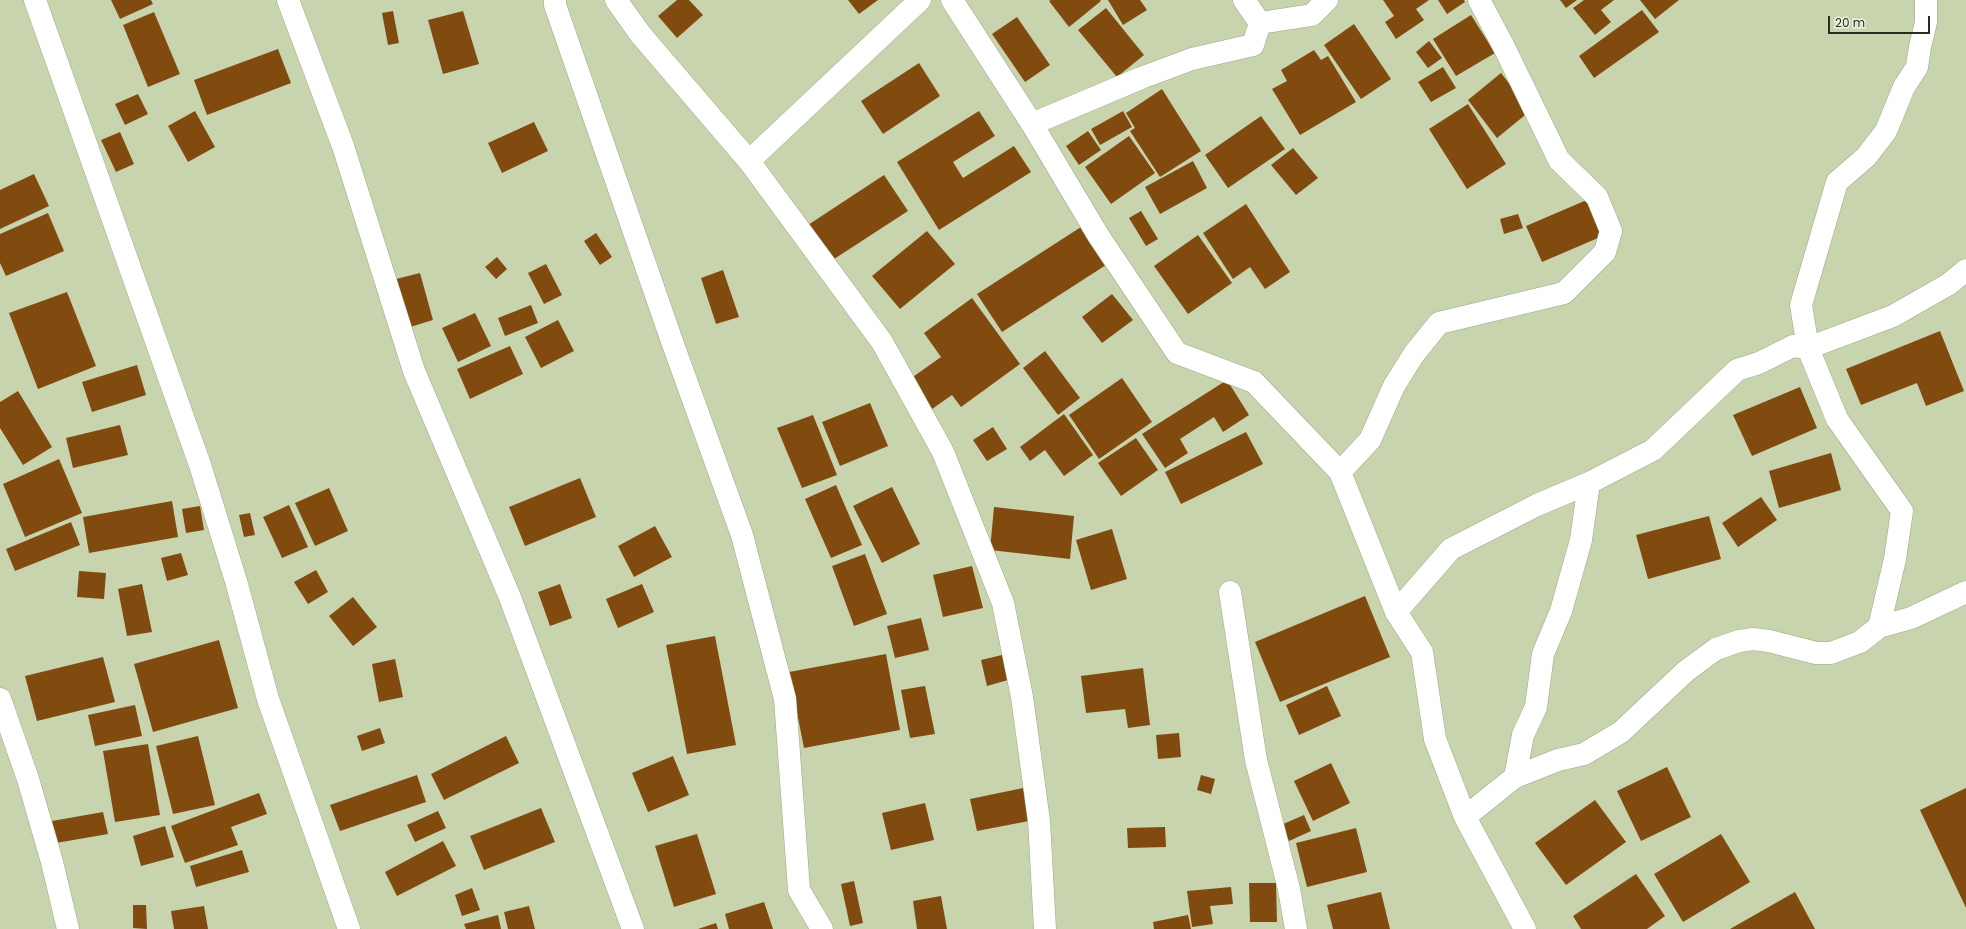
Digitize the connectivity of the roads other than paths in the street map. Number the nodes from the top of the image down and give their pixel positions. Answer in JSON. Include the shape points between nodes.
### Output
{"nodes":[{"id":1,"x":35,"y":0,"type":"edge"},
{"id":2,"x":288,"y":0,"type":"edge"},
{"id":3,"x":555,"y":0,"type":"edge"},
{"id":4,"x":616,"y":0,"type":"edge"},
{"id":5,"x":920,"y":0,"type":"edge"},
{"id":6,"x":952,"y":0,"type":"edge"},
{"id":7,"x":1244,"y":0,"type":"edge"},
{"id":8,"x":1327,"y":0,"type":"edge"},
{"id":9,"x":1479,"y":0,"type":"edge"},
{"id":10,"x":1926,"y":0,"type":"edge"},
{"id":11,"x":1260,"y":23,"type":"junction"},
{"id":12,"x":1032,"y":124,"type":"junction"},
{"id":13,"x":749,"y":161,"type":"junction"},
{"id":14,"x":1966,"y":270,"type":"edge"},
{"id":15,"x":1808,"y":348,"type":"junction"},
{"id":16,"x":1340,"y":472,"type":"junction"},
{"id":17,"x":1589,"y":483,"type":"junction"},
{"id":18,"x":1230,"y":592,"type":"dead end"},
{"id":19,"x":1966,"y":592,"type":"edge"},
{"id":20,"x":1396,"y":612,"type":"junction"},
{"id":21,"x":1879,"y":627,"type":"junction"},
{"id":22,"x":0,"y":699,"type":"edge"},
{"id":23,"x":1515,"y":777,"type":"junction"},
{"id":24,"x":1465,"y":817,"type":"junction"},
{"id":25,"x":68,"y":929,"type":"edge"},
{"id":26,"x":349,"y":929,"type":"edge"},
{"id":27,"x":633,"y":929,"type":"edge"},
{"id":28,"x":822,"y":929,"type":"edge"},
{"id":29,"x":1045,"y":929,"type":"edge"},
{"id":30,"x":1296,"y":929,"type":"edge"},
{"id":31,"x":1526,"y":929,"type":"edge"}],
"edges":[{"from":1,"to":26,"type":"street","via":[[200,465],[236,581],[268,699]]},
{"from":2,"to":27,"type":"street","via":[[343,146],[414,371],[509,595]]},
{"from":3,"to":28,"type":"street","via":[[674,347],[742,535],[785,699],[799,890]]},
{"from":4,"to":13,"type":"street","via":[[652,47]]},
{"from":5,"to":13,"type":"street"},
{"from":6,"to":12,"type":"street"},
{"from":7,"to":11,"type":"street"},
{"from":8,"to":11,"type":"street","via":[[1312,15]]},
{"from":9,"to":16,"type":"street","via":[[1559,160],[1598,197],[1611,231],[1605,252],[1564,293],[1439,323],[1414,354],[1394,386],[1370,440]]},
{"from":10,"to":15,"type":"street","via":[[1926,22],[1917,66],[1904,88],[1886,131],[1866,157],[1837,182],[1800,305]]},
{"from":11,"to":12,"type":"street","via":[[1253,45],[1192,59]]},
{"from":12,"to":16,"type":"street","via":[[1098,235],[1177,353],[1254,382]]},
{"from":13,"to":29,"type":"street","via":[[882,342],[943,452],[981,545],[1003,603],[1022,697],[1039,821]]},
{"from":14,"to":15,"type":"street","via":[[1949,284],[1894,316]]},
{"from":15,"to":17,"type":"street","via":[[1793,346],[1759,364],[1737,370],[1653,450]]},
{"from":15,"to":21,"type":"street","via":[[1837,419],[1902,511],[1895,559]]},
{"from":16,"to":20,"type":"street"},
{"from":17,"to":20,"type":"street","via":[[1450,549]]},
{"from":17,"to":23,"type":"street","via":[[1581,540],[1561,611],[1543,654],[1536,707],[1523,735]]},
{"from":18,"to":30,"type":"street","via":[[1256,760],[1289,889]]},
{"from":19,"to":21,"type":"street","via":[[1911,618]]},
{"from":20,"to":24,"type":"street","via":[[1422,652],[1435,739]]},
{"from":21,"to":23,"type":"street","via":[[1860,642],[1831,653],[1816,653],[1753,639],[1716,649],[1686,671],[1621,732],[1584,754],[1558,760]]},
{"from":22,"to":25,"type":"street","via":[[28,779]]},
{"from":23,"to":24,"type":"street"},
{"from":24,"to":31,"type":"street"}]}
